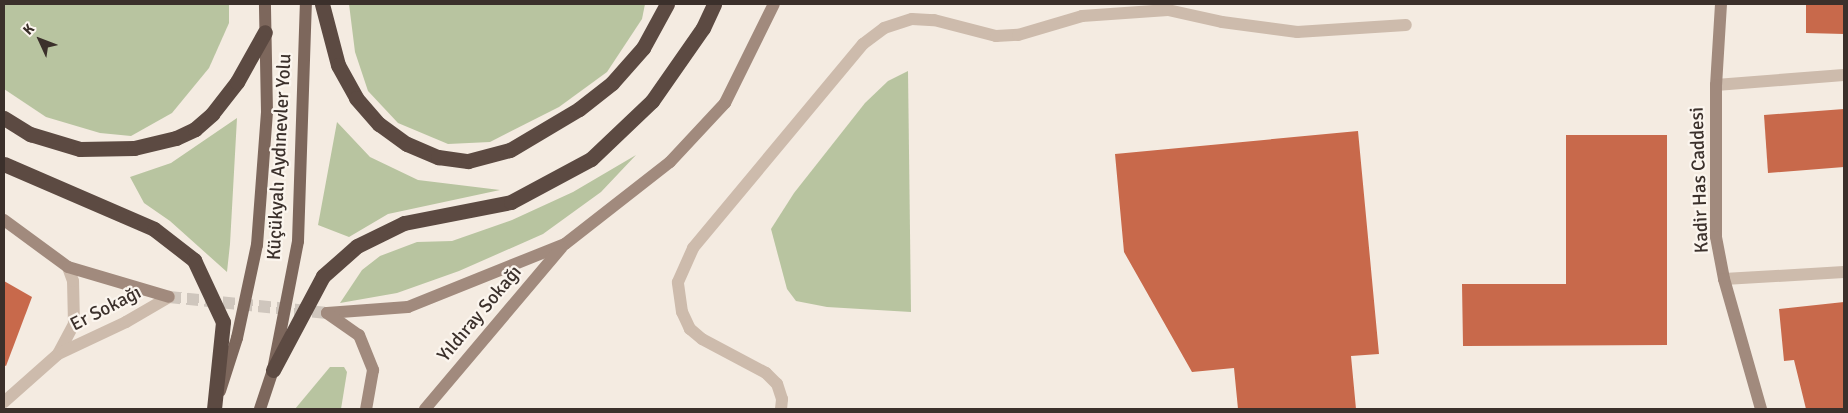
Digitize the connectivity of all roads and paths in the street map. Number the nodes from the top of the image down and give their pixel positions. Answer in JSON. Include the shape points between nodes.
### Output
{"nodes":[{"id":1,"x":265,"y":4,"type":"edge"},
{"id":2,"x":306,"y":4,"type":"edge"},
{"id":3,"x":322,"y":4,"type":"edge"},
{"id":4,"x":667,"y":4,"type":"edge"},
{"id":5,"x":714,"y":4,"type":"edge"},
{"id":6,"x":774,"y":4,"type":"edge"},
{"id":7,"x":1721,"y":4,"type":"edge"},
{"id":8,"x":1406,"y":25,"type":"dead end"},
{"id":9,"x":265,"y":32,"type":"junction"},
{"id":10,"x":1844,"y":75,"type":"edge"},
{"id":11,"x":1716,"y":85,"type":"junction"},
{"id":12,"x":4,"y":118,"type":"edge"},
{"id":13,"x":4,"y":164,"type":"edge"},
{"id":14,"x":4,"y":220,"type":"edge"},
{"id":15,"x":565,"y":244,"type":"junction"},
{"id":16,"x":68,"y":266,"type":"junction"},
{"id":17,"x":1844,"y":272,"type":"edge"},
{"id":18,"x":1724,"y":279,"type":"junction"},
{"id":19,"x":169,"y":297,"type":"joint"},
{"id":20,"x":58,"y":354,"type":"junction"},
{"id":21,"x":273,"y":370,"type":"junction"},
{"id":22,"x":9,"y":392,"type":"edge"},
{"id":23,"x":4,"y":402,"type":"edge"},
{"id":24,"x":214,"y":409,"type":"edge"},
{"id":25,"x":260,"y":409,"type":"edge"},
{"id":26,"x":366,"y":409,"type":"edge"},
{"id":27,"x":425,"y":409,"type":"edge"},
{"id":28,"x":781,"y":409,"type":"edge"},
{"id":29,"x":1761,"y":409,"type":"edge"}],
"edges":[{"from":1,"to":9,"type":"main road","name":"Küçükyalı Aydınevler Yolu"},
{"from":2,"to":21,"type":"main road","name":"Küçükyalı Aydınevler Yolu","via":[[298,241]]},
{"from":3,"to":4,"type":"highway","via":[[338,65],[356,98],[379,124],[408,144],[438,157],[468,161],[510,150],[579,109],[612,83],[643,48]]},
{"from":5,"to":21,"type":"highway","via":[[703,28],[652,101],[590,159],[511,202],[404,224],[357,246],[322,276]]},
{"from":6,"to":15,"type":"main road","via":[[725,103],[670,162]]},
{"from":7,"to":11,"type":"main road","name":"Kadir Has Caddesi"},
{"from":8,"to":28,"type":"street","via":[[1297,32],[1222,22],[1168,10],[1082,16],[1018,35],[996,36],[934,20],[912,18],[884,28],[846,63],[693,248],[678,282],[682,312],[690,328],[702,339],[766,373],[776,384],[782,399]]},
{"from":9,"to":12,"type":"highway","via":[[237,82],[212,114],[176,138],[134,148],[80,149],[30,134]]},
{"from":9,"to":24,"type":"main road","name":"Küçükyalı Aydınevler Yolu","via":[[267,112],[257,245],[236,338]]},
{"from":10,"to":11,"type":"street"},
{"from":11,"to":18,"type":"main road","name":"Kadir Has Caddesi","via":[[1716,237]]},
{"from":13,"to":24,"type":"highway","via":[[154,229],[194,260],[223,322]]},
{"from":14,"to":16,"type":"main road"},
{"from":15,"to":26,"type":"main road","via":[[408,307],[327,313],[359,335],[373,370]]},
{"from":15,"to":27,"type":"main road","name":"Yıldıray Sokağı"},
{"from":16,"to":19,"type":"main road"},
{"from":16,"to":20,"type":"street","name":"Er Sokağı","via":[[73,281],[74,324]]},
{"from":17,"to":18,"type":"street"},
{"from":18,"to":29,"type":"main road","name":"Kadir Has Caddesi"},
{"from":19,"to":20,"type":"street","name":"Er Sokağı","via":[[126,322]]},
{"from":20,"to":22,"type":"street","name":"Er Sokağı"},
{"from":21,"to":25,"type":"main road","name":"Küçükyalı Aydınevler Yolu"},
{"from":22,"to":23,"type":"street","name":"Er Sokağı"}]}
